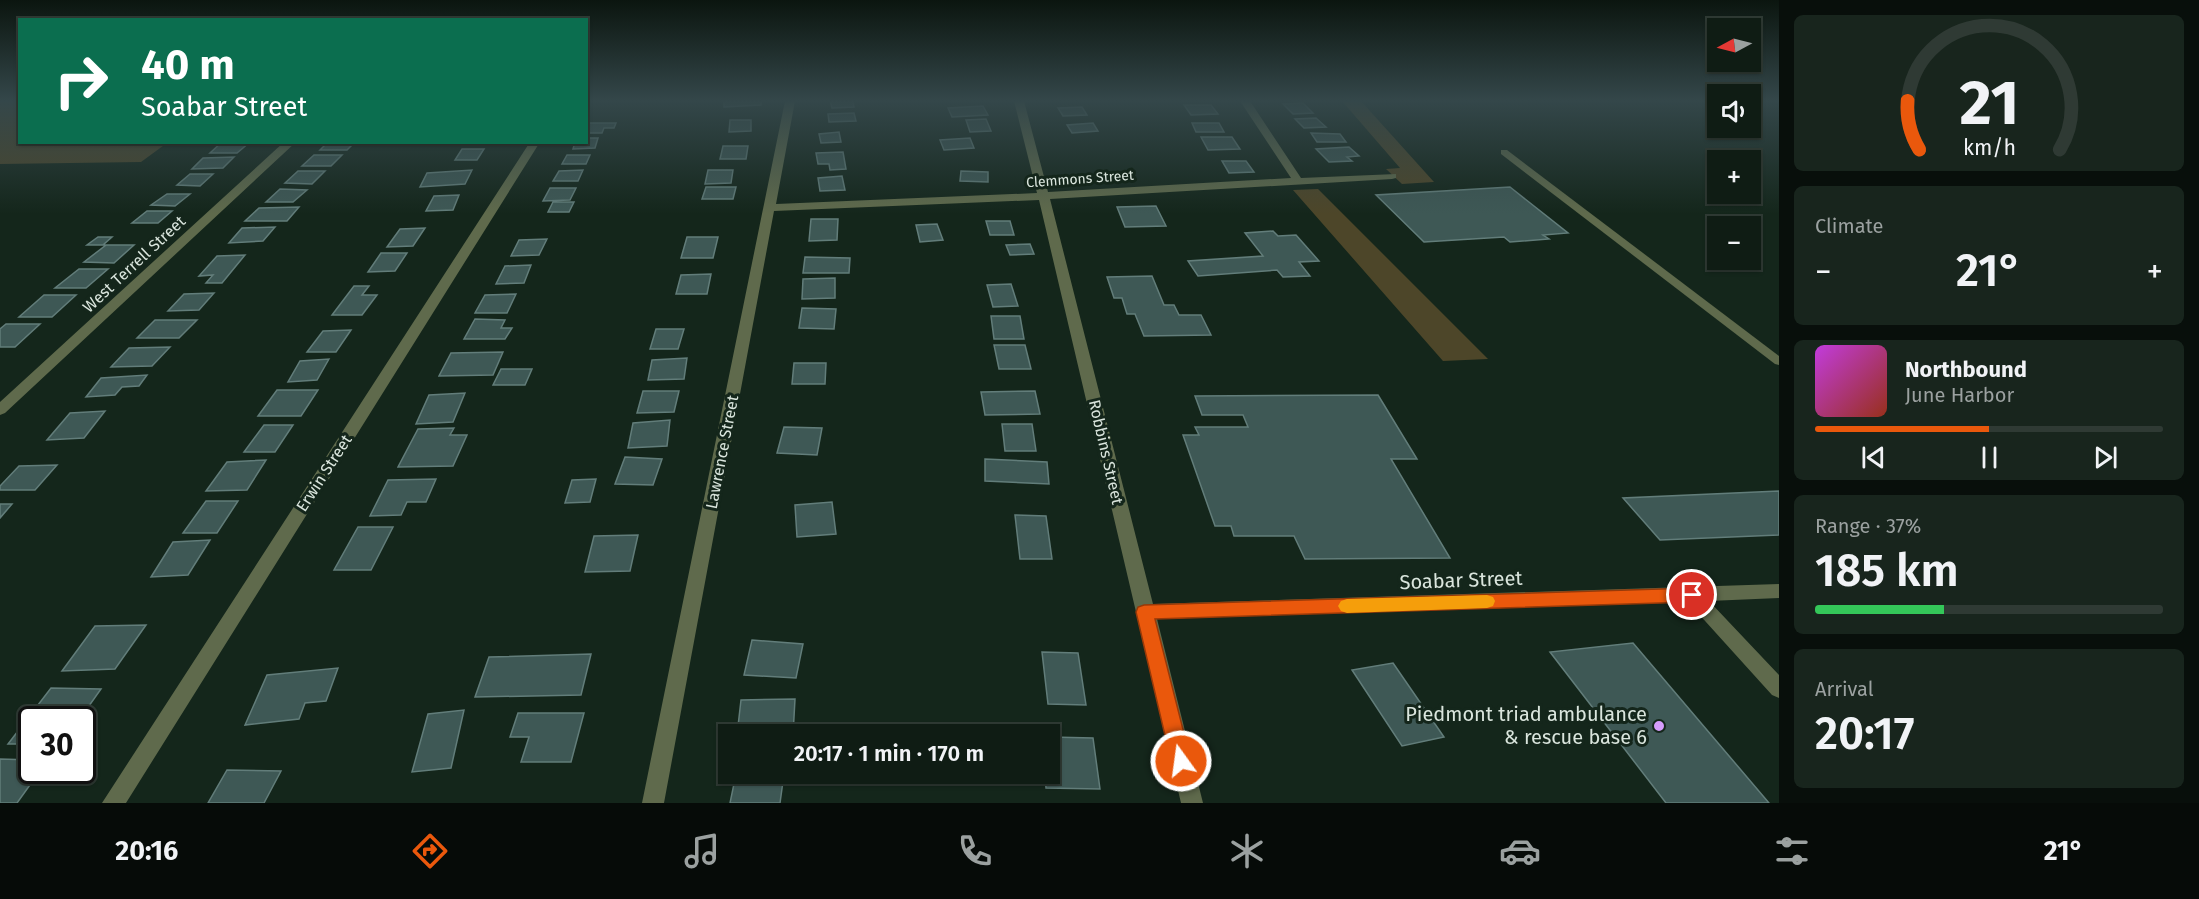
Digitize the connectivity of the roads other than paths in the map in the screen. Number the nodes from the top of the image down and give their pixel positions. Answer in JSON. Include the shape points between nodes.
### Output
{"nodes":[{"id":1,"x":783,"y":138,"type":"edge"},
{"id":2,"x":1028,"y":138,"type":"edge"},
{"id":3,"x":1270,"y":138,"type":"edge"},
{"id":4,"x":289,"y":144,"type":"edge"},
{"id":5,"x":534,"y":144,"type":"edge"},
{"id":6,"x":1504,"y":152,"type":"dead end"},
{"id":7,"x":1392,"y":176,"type":"dead end"},
{"id":8,"x":1298,"y":181,"type":"junction"},
{"id":9,"x":1043,"y":195,"type":"junction"},
{"id":10,"x":769,"y":208,"type":"junction"},
{"id":11,"x":1779,"y":362,"type":"edge"},
{"id":12,"x":0,"y":410,"type":"edge"},
{"id":13,"x":1779,"y":591,"type":"edge"},
{"id":14,"x":1692,"y":595,"type":"junction"},
{"id":15,"x":1144,"y":612,"type":"junction"},
{"id":16,"x":1779,"y":689,"type":"edge"},
{"id":17,"x":113,"y":803,"type":"edge"},
{"id":18,"x":653,"y":803,"type":"edge"},
{"id":19,"x":1192,"y":803,"type":"edge"}],
"edges":[{"from":1,"to":10,"type":"street","name":"Lawrence Street"},
{"from":2,"to":9,"type":"street","name":"Robbins Street"},
{"from":3,"to":8,"type":"street"},
{"from":4,"to":12,"type":"street","name":"West Terrell Street"},
{"from":5,"to":17,"type":"street","name":"Erwin Street"},
{"from":6,"to":11,"type":"lane"},
{"from":7,"to":8,"type":"street","name":"Clemmons Street"},
{"from":8,"to":9,"type":"street","name":"Clemmons Street"},
{"from":9,"to":10,"type":"street","name":"Clemmons Street"},
{"from":9,"to":15,"type":"street","name":"Robbins Street"},
{"from":10,"to":18,"type":"street","name":"Lawrence Street"},
{"from":13,"to":14,"type":"street","name":"Soabar Street"},
{"from":14,"to":15,"type":"street","name":"Soabar Street"},
{"from":14,"to":16,"type":"street"},
{"from":15,"to":19,"type":"street","name":"Robbins Street"}]}
